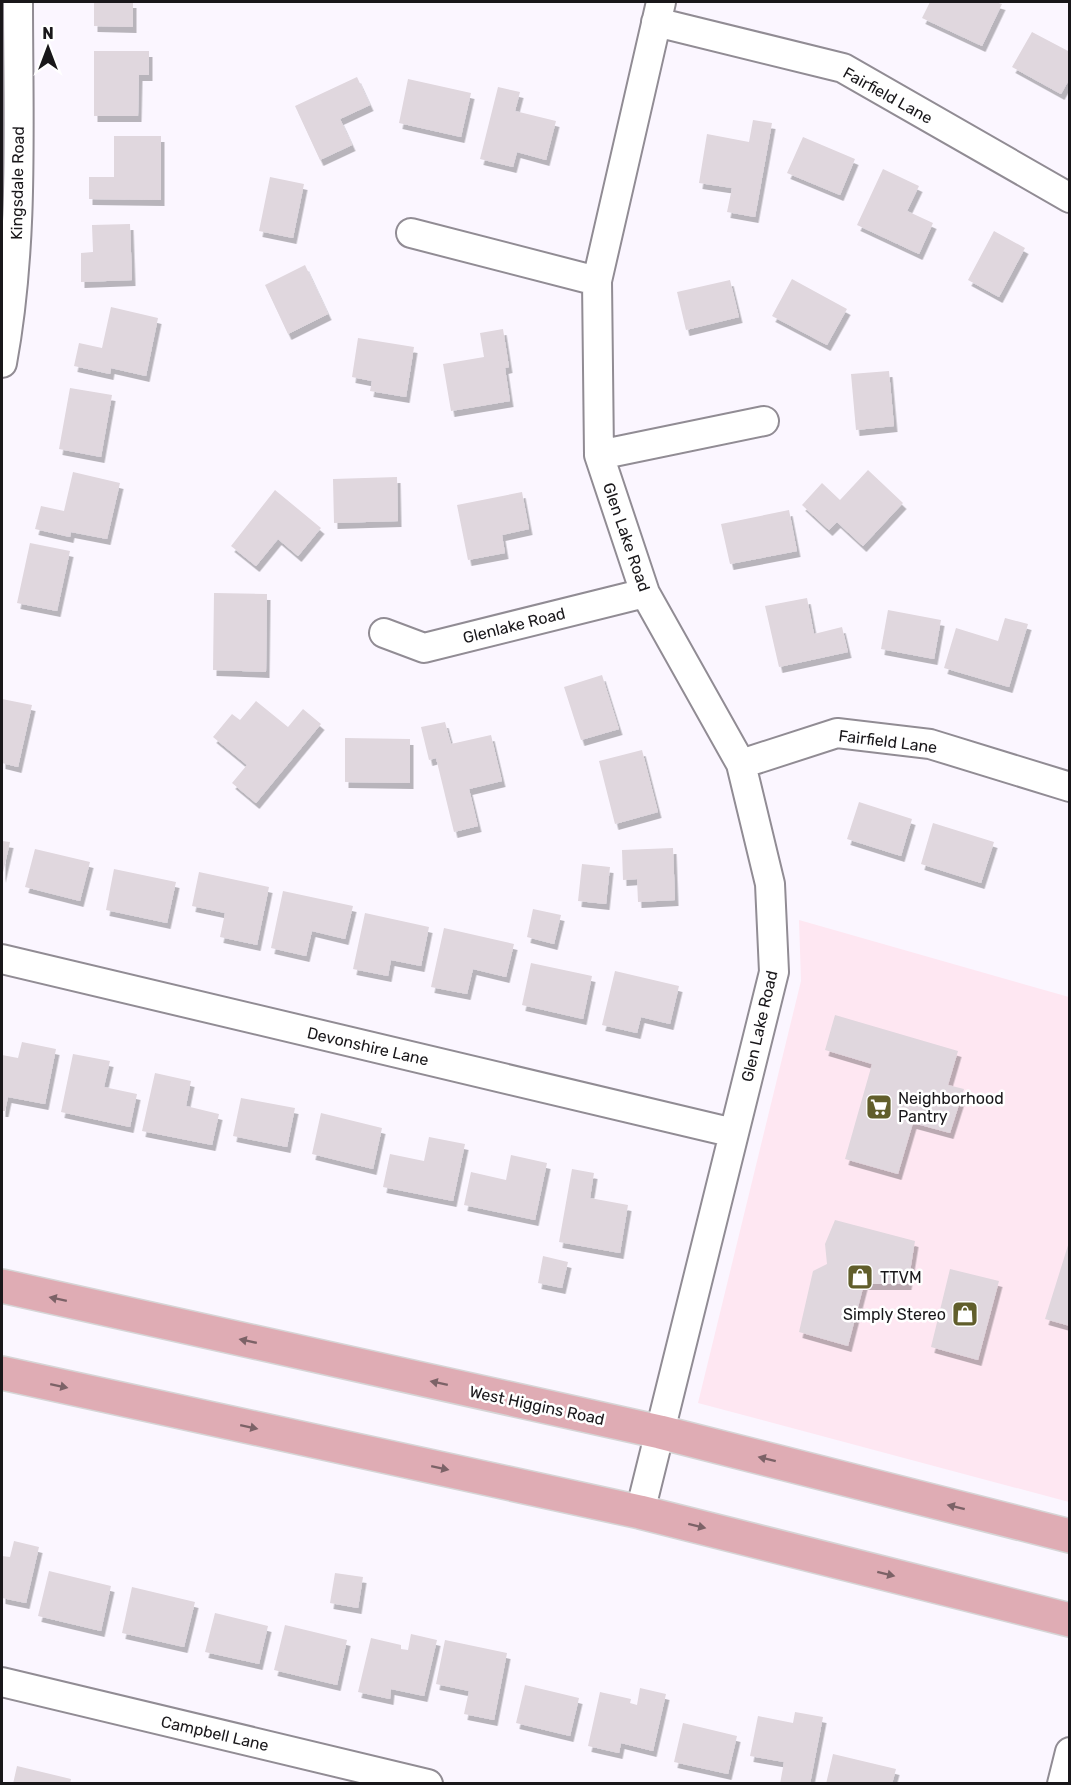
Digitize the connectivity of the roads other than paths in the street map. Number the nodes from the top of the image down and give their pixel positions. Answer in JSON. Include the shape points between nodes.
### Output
{"nodes":[{"id":1,"x":18,"y":2,"type":"edge"},
{"id":2,"x":658,"y":12,"type":"edge"},
{"id":3,"x":1070,"y":198,"type":"edge"},
{"id":4,"x":411,"y":232,"type":"dead end"},
{"id":5,"x":597,"y":281,"type":"junction"},
{"id":6,"x":2,"y":363,"type":"edge"},
{"id":7,"x":764,"y":421,"type":"dead end"},
{"id":8,"x":599,"y":455,"type":"junction"},
{"id":9,"x":645,"y":593,"type":"junction"},
{"id":10,"x":384,"y":633,"type":"dead end"},
{"id":11,"x":741,"y":764,"type":"junction"},
{"id":12,"x":1070,"y":787,"type":"edge"},
{"id":13,"x":2,"y":959,"type":"edge"},
{"id":14,"x":734,"y":1133,"type":"junction"},
{"id":15,"x":2,"y":1287,"type":"edge"},
{"id":16,"x":2,"y":1374,"type":"edge"},
{"id":17,"x":660,"y":1432,"type":"junction"},
{"id":18,"x":640,"y":1512,"type":"junction"},
{"id":19,"x":1070,"y":1536,"type":"edge"},
{"id":20,"x":1070,"y":1620,"type":"edge"},
{"id":21,"x":2,"y":1682,"type":"edge"},
{"id":22,"x":1070,"y":1752,"type":"edge"},
{"id":23,"x":428,"y":1784,"type":"edge"},
{"id":24,"x":1062,"y":1784,"type":"edge"}],
"edges":[{"from":1,"to":6,"type":"street","name":"Kingsdale Road","via":[[17,238]]},
{"from":2,"to":3,"type":"street","name":"Fairfield Lane","via":[[843,68]]},
{"from":2,"to":5,"type":"street","name":"Glen Lake Road"},
{"from":4,"to":5,"type":"street"},
{"from":5,"to":8,"type":"street","name":"Glen Lake Road"},
{"from":7,"to":8,"type":"street"},
{"from":8,"to":9,"type":"street","name":"Glen Lake Road"},
{"from":9,"to":10,"type":"street","name":"Glenlake Road","via":[[424,648]]},
{"from":9,"to":11,"type":"street","name":"Glen Lake Road"},
{"from":11,"to":12,"type":"street","name":"Fairfield Lane","via":[[837,733],[930,744]]},
{"from":11,"to":14,"type":"street","name":"Glen Lake Road","via":[[770,884],[774,972]]},
{"from":13,"to":14,"type":"street","name":"Devonshire Lane"},
{"from":14,"to":17,"type":"street","name":"Glen Lake Road"},
{"from":17,"to":15,"type":"main road","name":"West Higgins Road","one_way":true},
{"from":16,"to":18,"type":"main road","one_way":true},
{"from":17,"to":18,"type":"street","name":"Glen Lake Road"},
{"from":19,"to":17,"type":"main road","name":"West Higgins Road","one_way":true},
{"from":18,"to":20,"type":"main road","one_way":true},
{"from":21,"to":23,"type":"street","name":"Campbell Lane"},
{"from":22,"to":24,"type":"street"}]}
